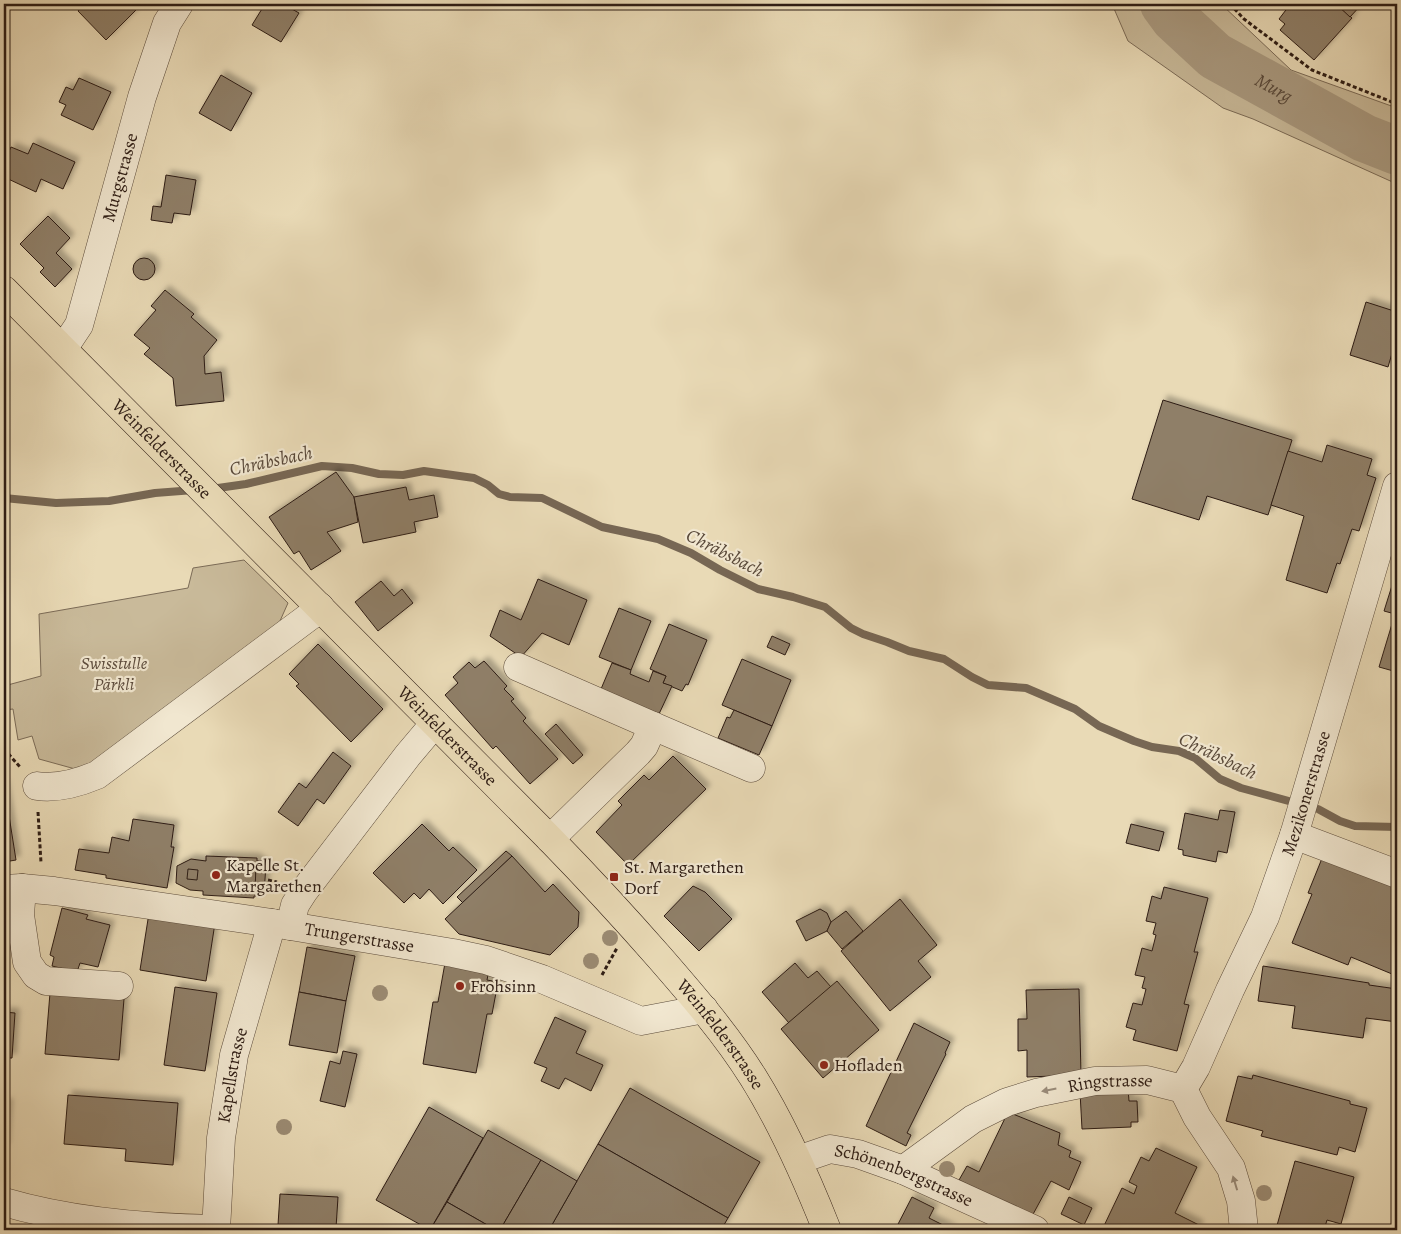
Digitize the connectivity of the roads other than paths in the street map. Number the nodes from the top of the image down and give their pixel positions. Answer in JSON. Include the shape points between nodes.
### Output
{"nodes":[{"id":1,"x":179,"y":4,"type":"edge"},
{"id":2,"x":4,"y":290,"type":"edge"},
{"id":3,"x":63,"y":349,"type":"junction"},
{"id":4,"x":1397,"y":486,"type":"edge"},
{"id":5,"x":320,"y":606,"type":"junction"},
{"id":6,"x":518,"y":667,"type":"dead end"},
{"id":7,"x":435,"y":723,"type":"junction"},
{"id":8,"x":653,"y":726,"type":"junction"},
{"id":9,"x":752,"y":768,"type":"dead end"},
{"id":10,"x":37,"y":786,"type":"road end"},
{"id":11,"x":1296,"y":826,"type":"junction"},
{"id":12,"x":550,"y":839,"type":"junction"},
{"id":13,"x":1397,"y":874,"type":"edge"},
{"id":14,"x":22,"y":889,"type":"edge"},
{"id":15,"x":281,"y":924,"type":"junction"},
{"id":16,"x":119,"y":986,"type":"dead end"},
{"id":17,"x":704,"y":1009,"type":"junction"},
{"id":18,"x":1183,"y":1089,"type":"junction"},
{"id":19,"x":798,"y":1160,"type":"junction"},
{"id":20,"x":903,"y":1170,"type":"junction"},
{"id":21,"x":4,"y":1202,"type":"edge"},
{"id":22,"x":216,"y":1229,"type":"edge"},
{"id":23,"x":827,"y":1230,"type":"edge"},
{"id":24,"x":1035,"y":1230,"type":"edge"},
{"id":25,"x":1244,"y":1230,"type":"edge"}],
"edges":[{"from":1,"to":3,"type":"street","name":"Murgstrasse","via":[[167,23],[142,97],[79,325]]},
{"from":2,"to":3,"type":"main road","name":"Weinfelderstrasse"},
{"from":3,"to":5,"type":"main road","name":"Weinfelderstrasse"},
{"from":4,"to":11,"type":"street","name":"Mezikonerstrasse"},
{"from":5,"to":7,"type":"main road","name":"Weinfelderstrasse"},
{"from":5,"to":10,"type":"street","via":[[236,673],[97,775],[82,782],[51,788]]},
{"from":6,"to":8,"type":"street"},
{"from":7,"to":12,"type":"main road","name":"Weinfelderstrasse"},
{"from":7,"to":15,"type":"street","name":"Kapellstrasse"},
{"from":8,"to":9,"type":"street"},
{"from":8,"to":12,"type":"street","via":[[638,753]]},
{"from":11,"to":13,"type":"street"},
{"from":11,"to":18,"type":"street","name":"Mezikonerstrasse","via":[[1265,917]]},
{"from":12,"to":17,"type":"main road","name":"Weinfelderstrasse"},
{"from":14,"to":15,"type":"street","name":"Trungerstrasse"},
{"from":14,"to":16,"type":"street","via":[[20,915],[27,962],[36,975],[46,981]]},
{"from":15,"to":17,"type":"street","name":"Trungerstrasse","via":[[486,960],[542,979],[641,1021]]},
{"from":15,"to":22,"type":"street","name":"Kapellstrasse","via":[[234,1055],[221,1138]]},
{"from":17,"to":19,"type":"main road","name":"Weinfelderstrasse","via":[[753,1077]]},
{"from":18,"to":20,"type":"street","name":"Ringstrasse","one_way":true,"via":[[1146,1080],[1095,1081],[1036,1093],[1007,1102],[972,1119]]},
{"from":25,"to":18,"type":"street","one_way":true,"via":[[1241,1201],[1231,1168],[1197,1117]]},
{"from":19,"to":20,"type":"street","name":"Schönenbergstrasse","via":[[830,1149],[858,1154]]},
{"from":19,"to":23,"type":"main road","name":"Weinfelderstrasse"},
{"from":20,"to":24,"type":"street","name":"Schönenbergstrasse"},
{"from":21,"to":22,"type":"street","via":[[76,1218],[166,1228]]}]}
